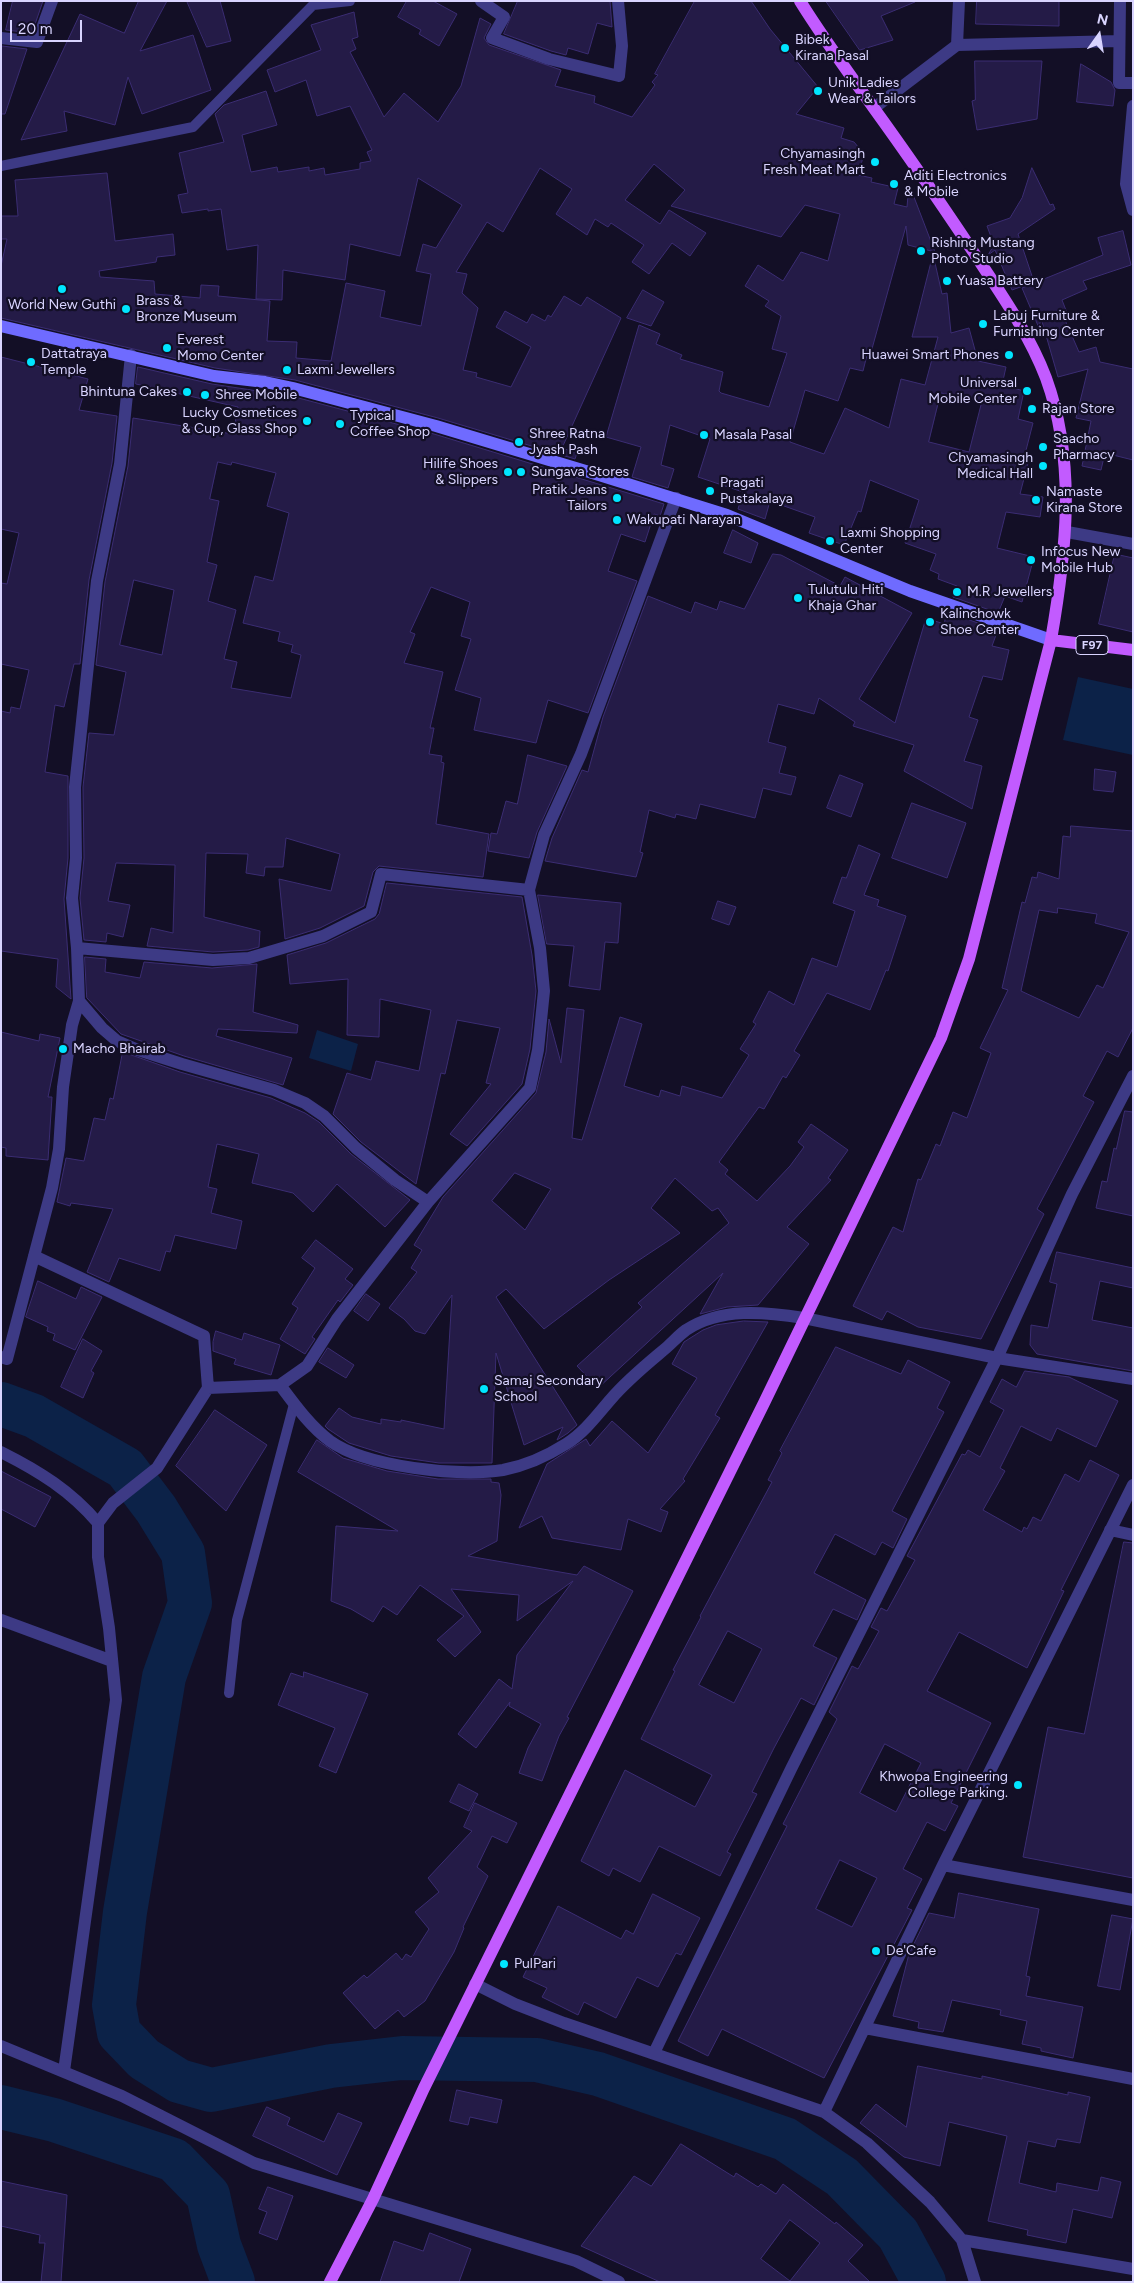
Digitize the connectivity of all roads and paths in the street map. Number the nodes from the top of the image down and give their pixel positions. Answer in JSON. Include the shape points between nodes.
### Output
{"nodes":[{"id":1,"x":52,"y":1,"type":"edge"},
{"id":2,"x":350,"y":1,"type":"edge"},
{"id":3,"x":481,"y":1,"type":"edge"},
{"id":4,"x":618,"y":1,"type":"edge"},
{"id":5,"x":800,"y":1,"type":"edge"},
{"id":6,"x":959,"y":1,"type":"edge"},
{"id":7,"x":1120,"y":1,"type":"edge"},
{"id":8,"x":1,"y":38,"type":"edge"},
{"id":9,"x":1119,"y":41,"type":"junction"},
{"id":10,"x":957,"y":45,"type":"junction"},
{"id":11,"x":1133,"y":83,"type":"edge"},
{"id":12,"x":1133,"y":106,"type":"edge"},
{"id":13,"x":874,"y":108,"type":"junction"},
{"id":14,"x":1,"y":166,"type":"edge"},
{"id":15,"x":1133,"y":210,"type":"edge"},
{"id":16,"x":1,"y":326,"type":"edge"},
{"id":17,"x":130,"y":355,"type":"junction"},
{"id":18,"x":676,"y":498,"type":"junction"},
{"id":19,"x":1067,"y":532,"type":"junction"},
{"id":20,"x":1133,"y":544,"type":"edge"},
{"id":21,"x":1051,"y":640,"type":"junction"},
{"id":22,"x":1133,"y":650,"type":"edge"},
{"id":23,"x":529,"y":890,"type":"junction"},
{"id":24,"x":77,"y":948,"type":"junction"},
{"id":25,"x":79,"y":1001,"type":"junction"},
{"id":26,"x":1133,"y":1076,"type":"edge"},
{"id":27,"x":428,"y":1202,"type":"junction"},
{"id":28,"x":34,"y":1256,"type":"junction"},
{"id":29,"x":804,"y":1318,"type":"junction"},
{"id":30,"x":1,"y":1357,"type":"edge"},
{"id":31,"x":997,"y":1358,"type":"junction"},
{"id":32,"x":1133,"y":1379,"type":"edge"},
{"id":33,"x":280,"y":1385,"type":"junction"},
{"id":34,"x":208,"y":1388,"type":"junction"},
{"id":35,"x":294,"y":1404,"type":"junction"},
{"id":36,"x":1,"y":1452,"type":"edge"},
{"id":37,"x":1133,"y":1484,"type":"edge"},
{"id":38,"x":98,"y":1523,"type":"junction"},
{"id":39,"x":1110,"y":1530,"type":"junction"},
{"id":40,"x":1133,"y":1535,"type":"edge"},
{"id":41,"x":1,"y":1620,"type":"edge"},
{"id":42,"x":112,"y":1661,"type":"junction"},
{"id":43,"x":229,"y":1693,"type":"dead end"},
{"id":44,"x":942,"y":1865,"type":"junction"},
{"id":45,"x":1133,"y":1900,"type":"edge"},
{"id":46,"x":475,"y":1984,"type":"junction"},
{"id":47,"x":865,"y":2028,"type":"junction"},
{"id":48,"x":1,"y":2046,"type":"edge"},
{"id":49,"x":654,"y":2053,"type":"junction"},
{"id":50,"x":64,"y":2071,"type":"junction"},
{"id":51,"x":1133,"y":2079,"type":"edge"},
{"id":52,"x":824,"y":2112,"type":"junction"},
{"id":53,"x":373,"y":2199,"type":"junction"},
{"id":54,"x":962,"y":2240,"type":"junction"},
{"id":55,"x":1133,"y":2268,"type":"edge"},
{"id":56,"x":330,"y":2282,"type":"edge"},
{"id":57,"x":619,"y":2282,"type":"edge"},
{"id":58,"x":975,"y":2282,"type":"edge"}],
"edges":[{"from":1,"to":8,"type":"street","via":[[37,42]]},
{"from":2,"to":14,"type":"lane","via":[[313,5],[193,127]]},
{"from":3,"to":4,"type":"street","via":[[504,18],[492,38],[548,59],[619,76],[622,46]]},
{"from":5,"to":13,"type":"main road"},
{"from":6,"to":10,"type":"street"},
{"from":7,"to":9,"type":"street"},
{"from":9,"to":10,"type":"street"},
{"from":9,"to":11,"type":"street","via":[[1119,83]]},
{"from":10,"to":13,"type":"street"},
{"from":12,"to":15,"type":"street","via":[[1126,184]]},
{"from":13,"to":19,"type":"main road","via":[[976,256],[1031,344],[1046,379],[1057,420],[1066,472]]},
{"from":16,"to":17,"type":"main road"},
{"from":17,"to":18,"type":"main road","via":[[214,376],[293,388],[436,426]]},
{"from":17,"to":24,"type":"street","via":[[120,464],[97,581],[75,787],[76,858],[72,898]]},
{"from":18,"to":21,"type":"main road","via":[[776,534],[910,591]]},
{"from":18,"to":23,"type":"street","via":[[581,754],[544,835]]},
{"from":19,"to":20,"type":"street"},
{"from":19,"to":21,"type":"main road"},
{"from":21,"to":22,"type":"main road","number":"F97"},
{"from":21,"to":29,"type":"main road","via":[[969,959],[941,1038]]},
{"from":23,"to":24,"type":"street","via":[[381,874],[371,912],[323,936],[249,958],[213,960]]},
{"from":23,"to":27,"type":"street","via":[[544,991],[530,1088]]},
{"from":24,"to":25,"type":"street"},
{"from":25,"to":27,"type":"street","via":[[117,1041],[182,1064],[274,1090],[305,1103],[395,1180]]},
{"from":25,"to":28,"type":"street","via":[[63,1087],[59,1149]]},
{"from":26,"to":31,"type":"street","via":[[1072,1194]]},
{"from":27,"to":33,"type":"street","via":[[338,1319],[307,1366]]},
{"from":28,"to":30,"type":"street","via":[[7,1359]]},
{"from":28,"to":34,"type":"street","via":[[204,1336]]},
{"from":29,"to":31,"type":"street"},
{"from":29,"to":35,"type":"street","via":[[772,1313],[724,1315],[686,1330],[644,1365],[591,1423],[567,1444],[538,1459],[503,1470],[459,1472],[360,1457],[331,1442]]},
{"from":29,"to":46,"type":"main road"},
{"from":31,"to":32,"type":"street"},
{"from":31,"to":49,"type":"street","via":[[795,1761]]},
{"from":33,"to":34,"type":"street"},
{"from":33,"to":35,"type":"street"},
{"from":34,"to":38,"type":"street","via":[[157,1468],[113,1503]]},
{"from":35,"to":43,"type":"lane","via":[[237,1620]]},
{"from":36,"to":38,"type":"street","via":[[44,1474],[80,1502]]},
{"from":37,"to":39,"type":"street"},
{"from":38,"to":42,"type":"street","via":[[98,1557]]},
{"from":39,"to":40,"type":"street"},
{"from":39,"to":44,"type":"street"},
{"from":41,"to":42,"type":"street"},
{"from":42,"to":50,"type":"street","via":[[116,1700]]},
{"from":44,"to":45,"type":"street"},
{"from":44,"to":47,"type":"street"},
{"from":46,"to":49,"type":"street","via":[[564,2023]]},
{"from":46,"to":53,"type":"main road"},
{"from":47,"to":51,"type":"street"},
{"from":47,"to":52,"type":"street"},
{"from":48,"to":50,"type":"street"},
{"from":49,"to":52,"type":"street"},
{"from":50,"to":53,"type":"street","via":[[122,2096],[254,2163]]},
{"from":52,"to":54,"type":"street","via":[[867,2144],[930,2202]]},
{"from":53,"to":56,"type":"main road"},
{"from":53,"to":57,"type":"street","via":[[576,2261]]},
{"from":54,"to":55,"type":"street"},
{"from":54,"to":58,"type":"street"}]}
